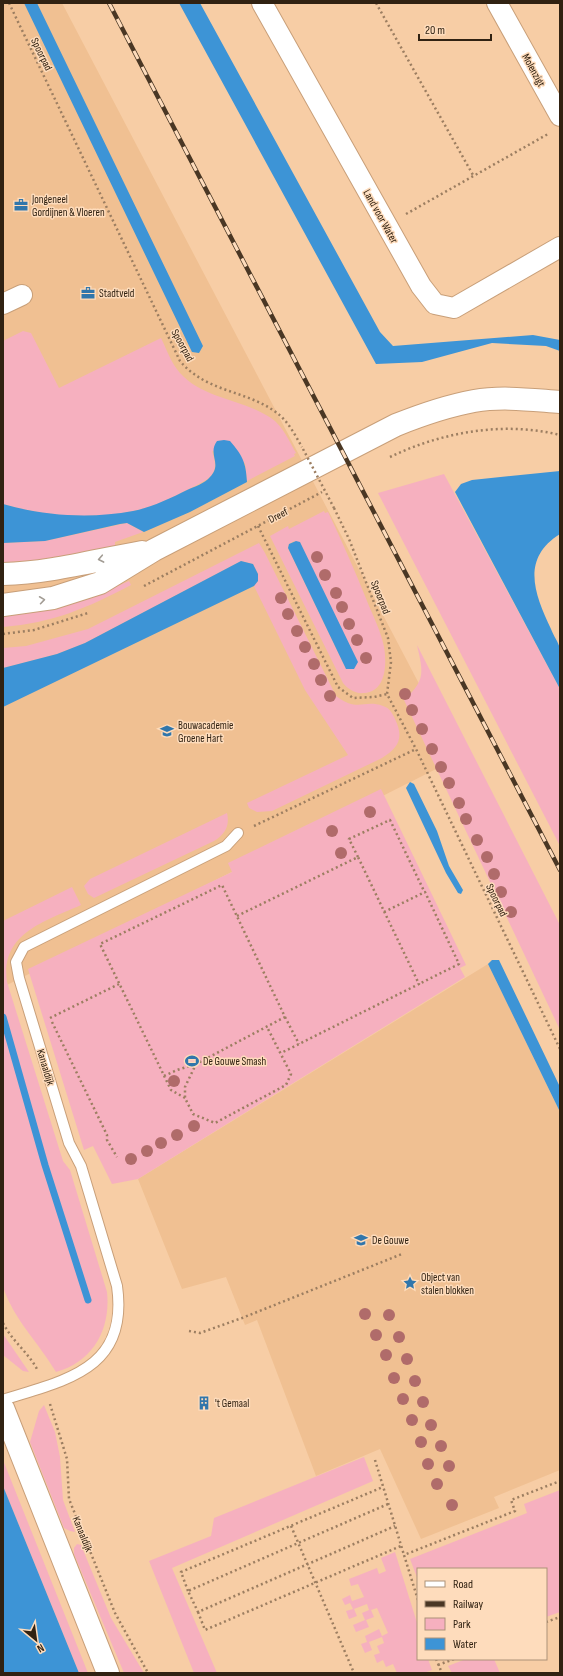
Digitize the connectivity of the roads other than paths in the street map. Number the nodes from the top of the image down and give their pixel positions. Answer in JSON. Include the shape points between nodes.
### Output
{"nodes":[{"id":1,"x":262,"y":3,"type":"edge"},
{"id":2,"x":497,"y":3,"type":"edge"},
{"id":3,"x":557,"y":124,"type":"edge"},
{"id":4,"x":560,"y":247,"type":"edge"},
{"id":5,"x":22,"y":295,"type":"dead end"},
{"id":6,"x":3,"y":304,"type":"edge"},
{"id":7,"x":559,"y":402,"type":"edge"},
{"id":8,"x":154,"y":550,"type":"junction"},
{"id":9,"x":3,"y":574,"type":"edge"},
{"id":10,"x":3,"y":605,"type":"edge"},
{"id":11,"x":238,"y":834,"type":"road end"},
{"id":12,"x":3,"y":1400,"type":"edge"},
{"id":13,"x":3,"y":1408,"type":"edge"},
{"id":14,"x":108,"y":1673,"type":"edge"}],
"edges":[{"from":1,"to":4,"type":"street","name":"Land voor Water","via":[[421,286],[435,304],[454,308]]},
{"from":2,"to":3,"type":"street","name":"Molenzigt"},
{"from":5,"to":6,"type":"street"},
{"from":7,"to":8,"type":"main road","via":[[512,399],[475,401],[430,412],[396,425]]},
{"from":8,"to":9,"type":"main road","one_way":true,"via":[[52,570]]},
{"from":10,"to":8,"type":"main road","one_way":true,"via":[[76,592],[100,583]]},
{"from":11,"to":12,"type":"lane","name":"Kanaaldijk","via":[[226,846],[24,947],[16,962],[68,1143],[81,1166],[119,1300],[115,1328],[104,1352],[82,1372]]},
{"from":13,"to":14,"type":"main road"}]}
